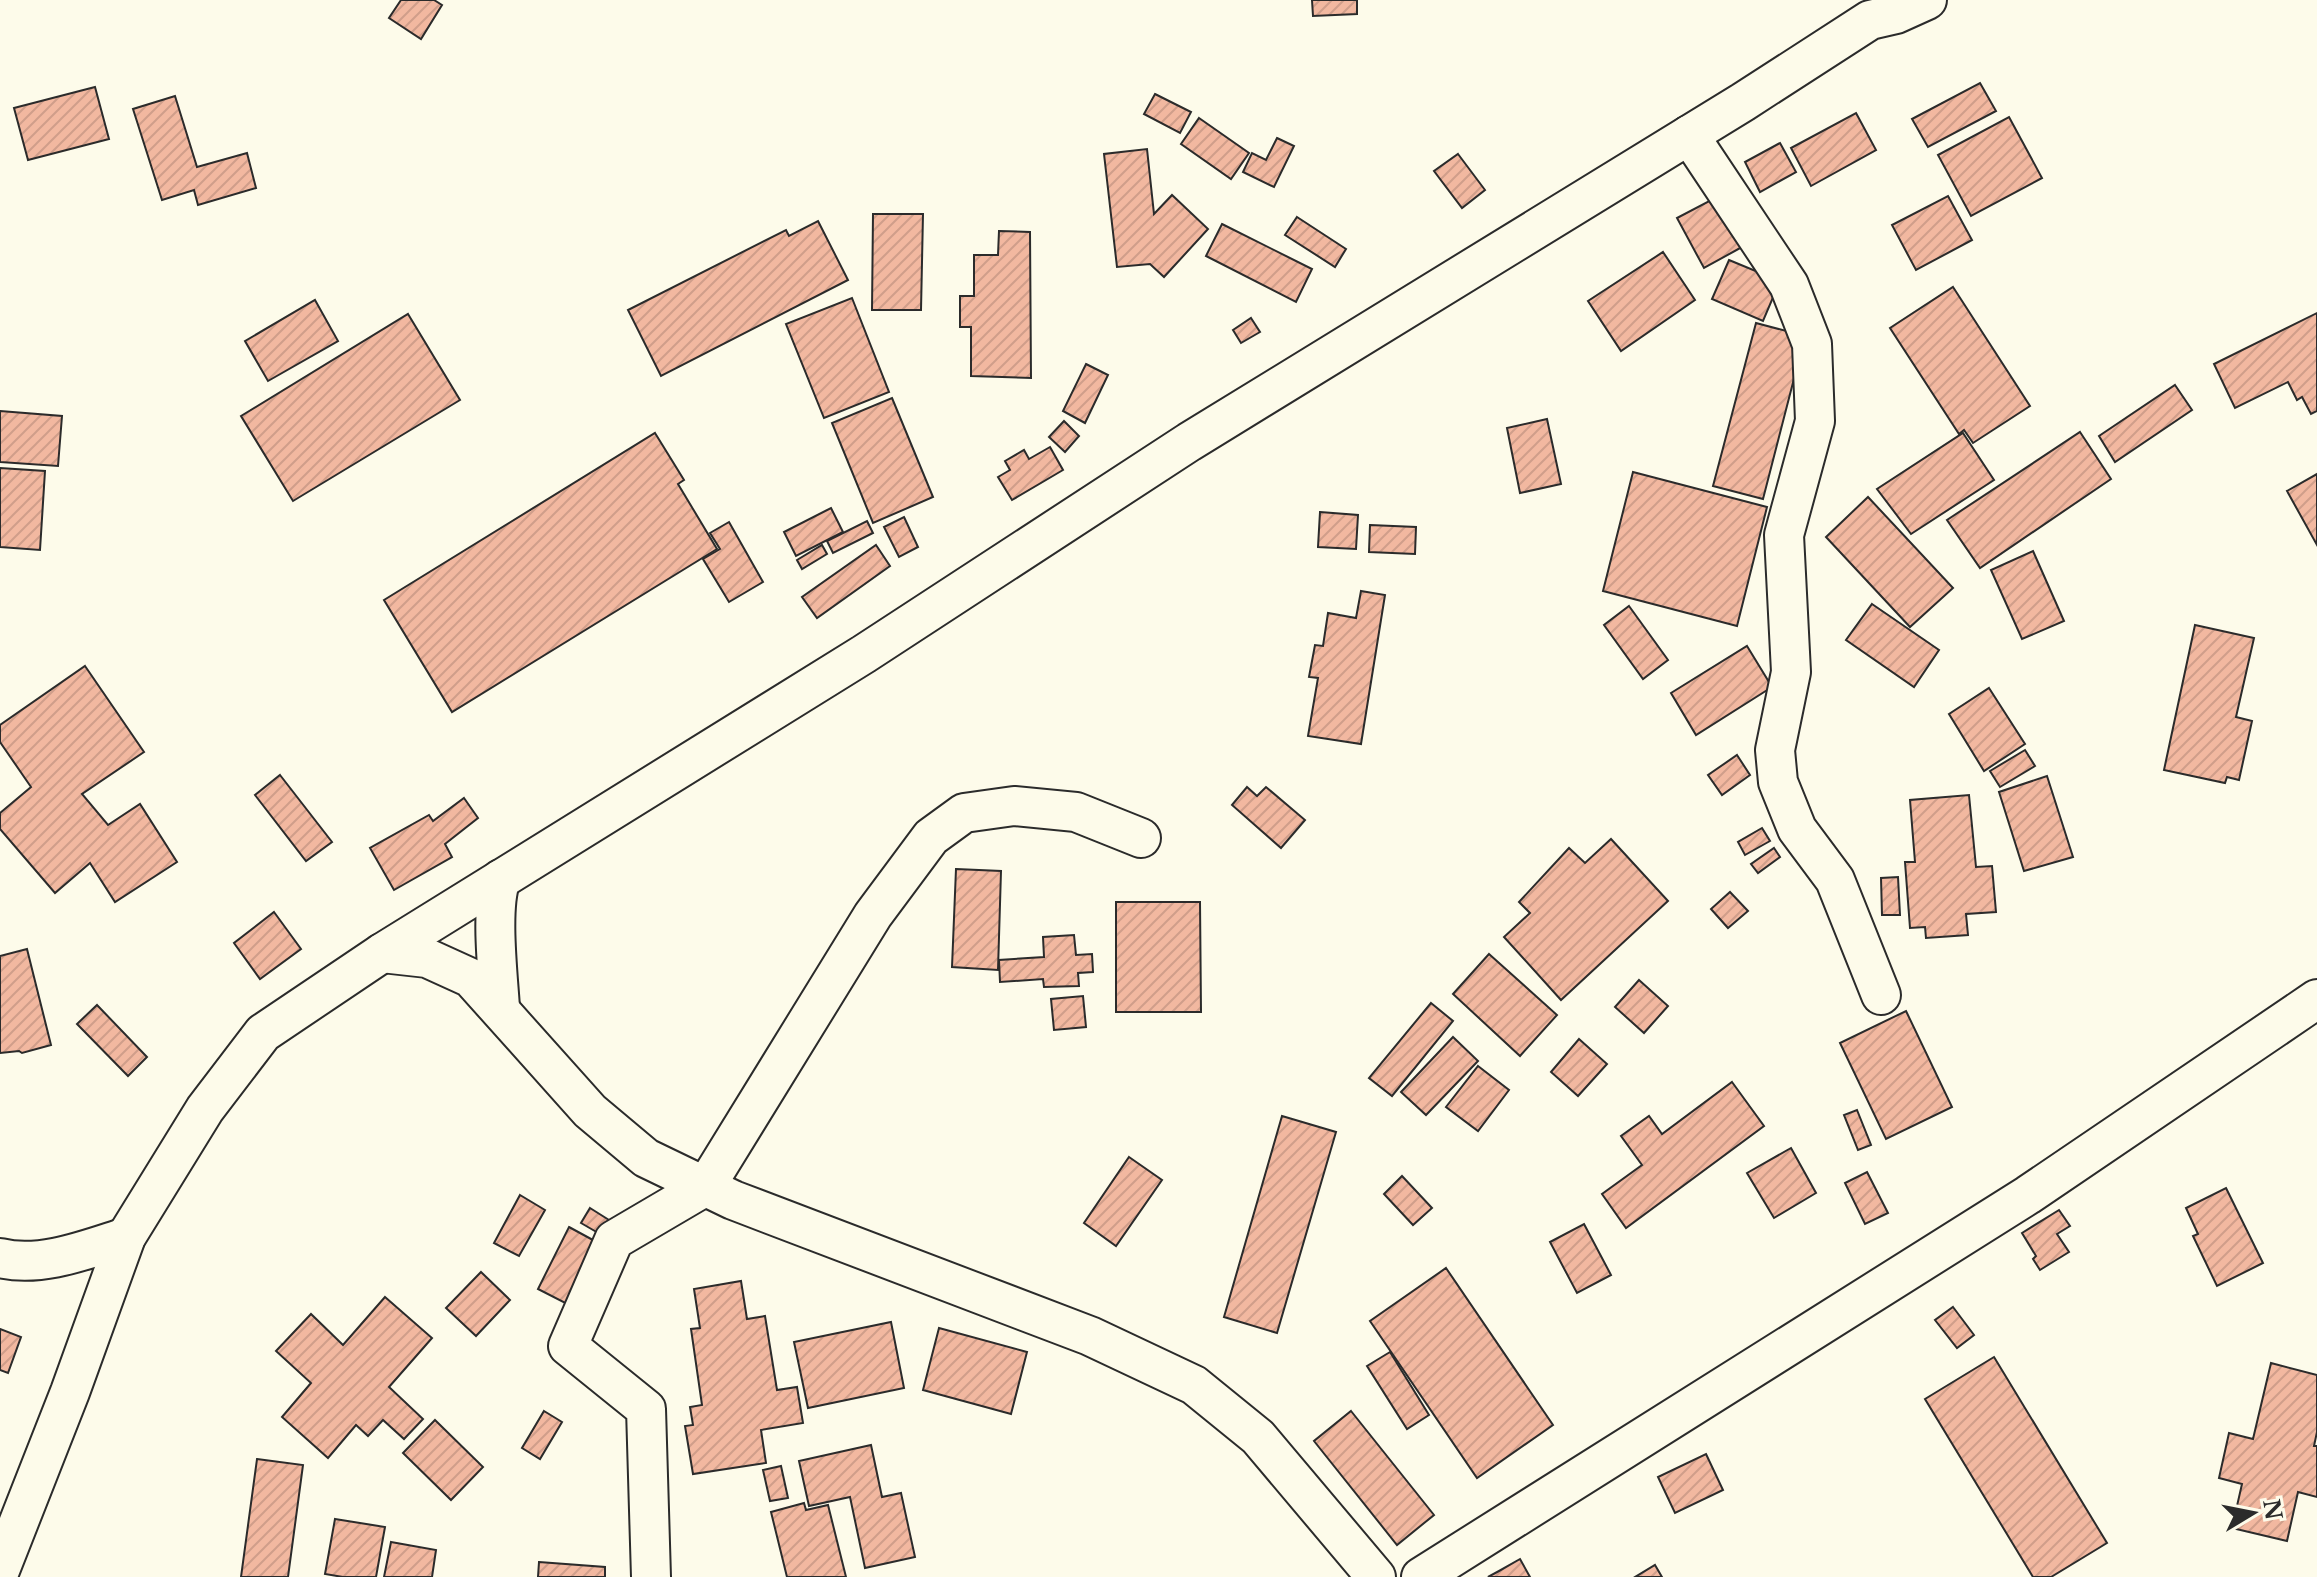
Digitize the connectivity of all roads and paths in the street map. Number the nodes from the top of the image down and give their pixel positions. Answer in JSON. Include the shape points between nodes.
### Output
{"nodes":[{"id":1,"x":1927,"y":0,"type":"edge"},
{"id":2,"x":1874,"y":10,"type":"edge"},
{"id":3,"x":1689,"y":135,"type":"junction"},
{"id":4,"x":1141,"y":838,"type":"dead end"},
{"id":5,"x":501,"y":879,"type":"junction"},
{"id":6,"x":382,"y":953,"type":"junction"},
{"id":7,"x":1881,"y":995,"type":"dead end"},
{"id":8,"x":2317,"y":999,"type":"edge"},
{"id":9,"x":500,"y":1008,"type":"junction"},
{"id":10,"x":706,"y":1186,"type":"junction"},
{"id":11,"x":126,"y":1237,"type":"junction"},
{"id":12,"x":0,"y":1258,"type":"edge"},
{"id":13,"x":0,"y":1570,"type":"edge"},
{"id":14,"x":651,"y":1577,"type":"edge"},
{"id":15,"x":1376,"y":1577,"type":"edge"},
{"id":16,"x":1421,"y":1577,"type":"edge"}],
"edges":[{"from":1,"to":2,"type":"street","via":[[1896,14]]},
{"from":2,"to":3,"type":"street"},
{"from":3,"to":5,"type":"street","via":[[1189,442],[864,654]]},
{"from":3,"to":7,"type":"street","via":[[1789,285],[1812,344],[1815,421],[1784,535],[1791,672],[1775,750],[1778,782],[1797,829],[1835,880]]},
{"from":4,"to":10,"type":"street","via":[[1076,812],[1014,806],[964,813],[931,837],[873,915]]},
{"from":5,"to":6,"type":"street"},
{"from":5,"to":9,"type":"street","via":[[496,930]]},
{"from":6,"to":9,"type":"street","via":[[427,958],[471,978]]},
{"from":6,"to":11,"type":"street","via":[[263,1033],[205,1109]]},
{"from":8,"to":16,"type":"street","via":[[2028,1195]]},
{"from":9,"to":10,"type":"street","via":[[590,1111],[646,1158]]},
{"from":10,"to":14,"type":"street","via":[[614,1240],[568,1346],[646,1409]]},
{"from":10,"to":15,"type":"street","via":[[1090,1336],[1194,1385],[1258,1437]]},
{"from":11,"to":12,"type":"street","via":[[45,1258]]},
{"from":11,"to":13,"type":"street"}]}
